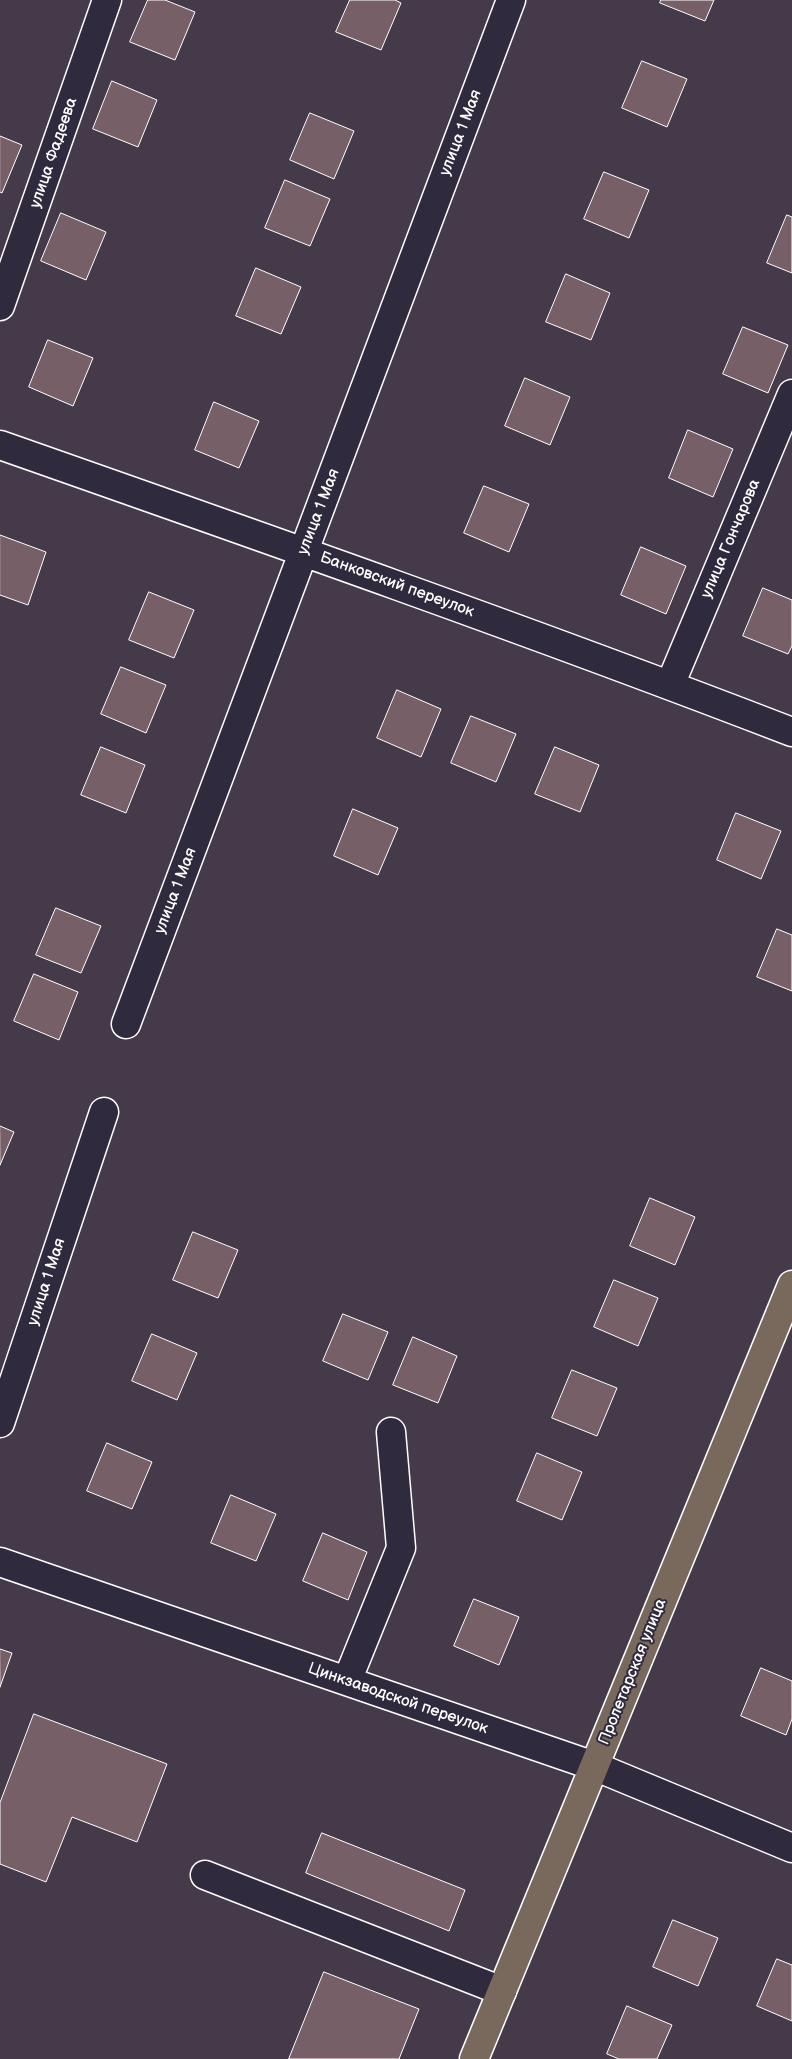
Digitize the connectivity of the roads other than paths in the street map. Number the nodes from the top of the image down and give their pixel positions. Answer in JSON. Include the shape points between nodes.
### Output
{"nodes":[{"id":1,"x":107,"y":0,"type":"edge"},
{"id":2,"x":511,"y":0,"type":"edge"},
{"id":3,"x":0,"y":306,"type":"edge"},
{"id":4,"x":792,"y":394,"type":"edge"},
{"id":5,"x":0,"y":445,"type":"edge"},
{"id":6,"x":304,"y":551,"type":"junction"},
{"id":7,"x":670,"y":685,"type":"junction"},
{"id":8,"x":792,"y":732,"type":"edge"},
{"id":9,"x":126,"y":1024,"type":"dead end"},
{"id":10,"x":104,"y":1112,"type":"dead end"},
{"id":11,"x":792,"y":1285,"type":"edge"},
{"id":12,"x":0,"y":1423,"type":"edge"},
{"id":13,"x":391,"y":1432,"type":"dead end"},
{"id":14,"x":0,"y":1562,"type":"edge"},
{"id":15,"x":347,"y":1681,"type":"junction"},
{"id":16,"x":594,"y":1766,"type":"junction"},
{"id":17,"x":792,"y":1848,"type":"edge"},
{"id":18,"x":205,"y":1875,"type":"dead end"},
{"id":19,"x":502,"y":1991,"type":"junction"},
{"id":20,"x":474,"y":2059,"type":"edge"}],
"edges":[{"from":1,"to":3,"type":"street","name":"улица Фадеева"},
{"from":2,"to":6,"type":"street","name":"улица 1 Мая"},
{"from":4,"to":7,"type":"street","name":"улица Гончарова"},
{"from":5,"to":6,"type":"street","name":"Банковский переулок"},
{"from":6,"to":7,"type":"street","name":"Банковский переулок"},
{"from":6,"to":9,"type":"street","name":"улица 1 Мая"},
{"from":7,"to":8,"type":"street","name":"Банковский переулок"},
{"from":10,"to":12,"type":"street","name":"улица 1 Мая"},
{"from":11,"to":16,"type":"main road","name":"Пролетарская улица"},
{"from":13,"to":15,"type":"street","via":[[401,1548]]},
{"from":14,"to":15,"type":"street","name":"Цинкзаводской переулок"},
{"from":15,"to":16,"type":"street","name":"Цинкзаводской переулок"},
{"from":16,"to":17,"type":"street","name":"Цинкзаводской переулок"},
{"from":16,"to":19,"type":"main road","name":"Пролетарская улица"},
{"from":18,"to":19,"type":"street"},
{"from":19,"to":20,"type":"main road","name":"Пролетарская улица"}]}
